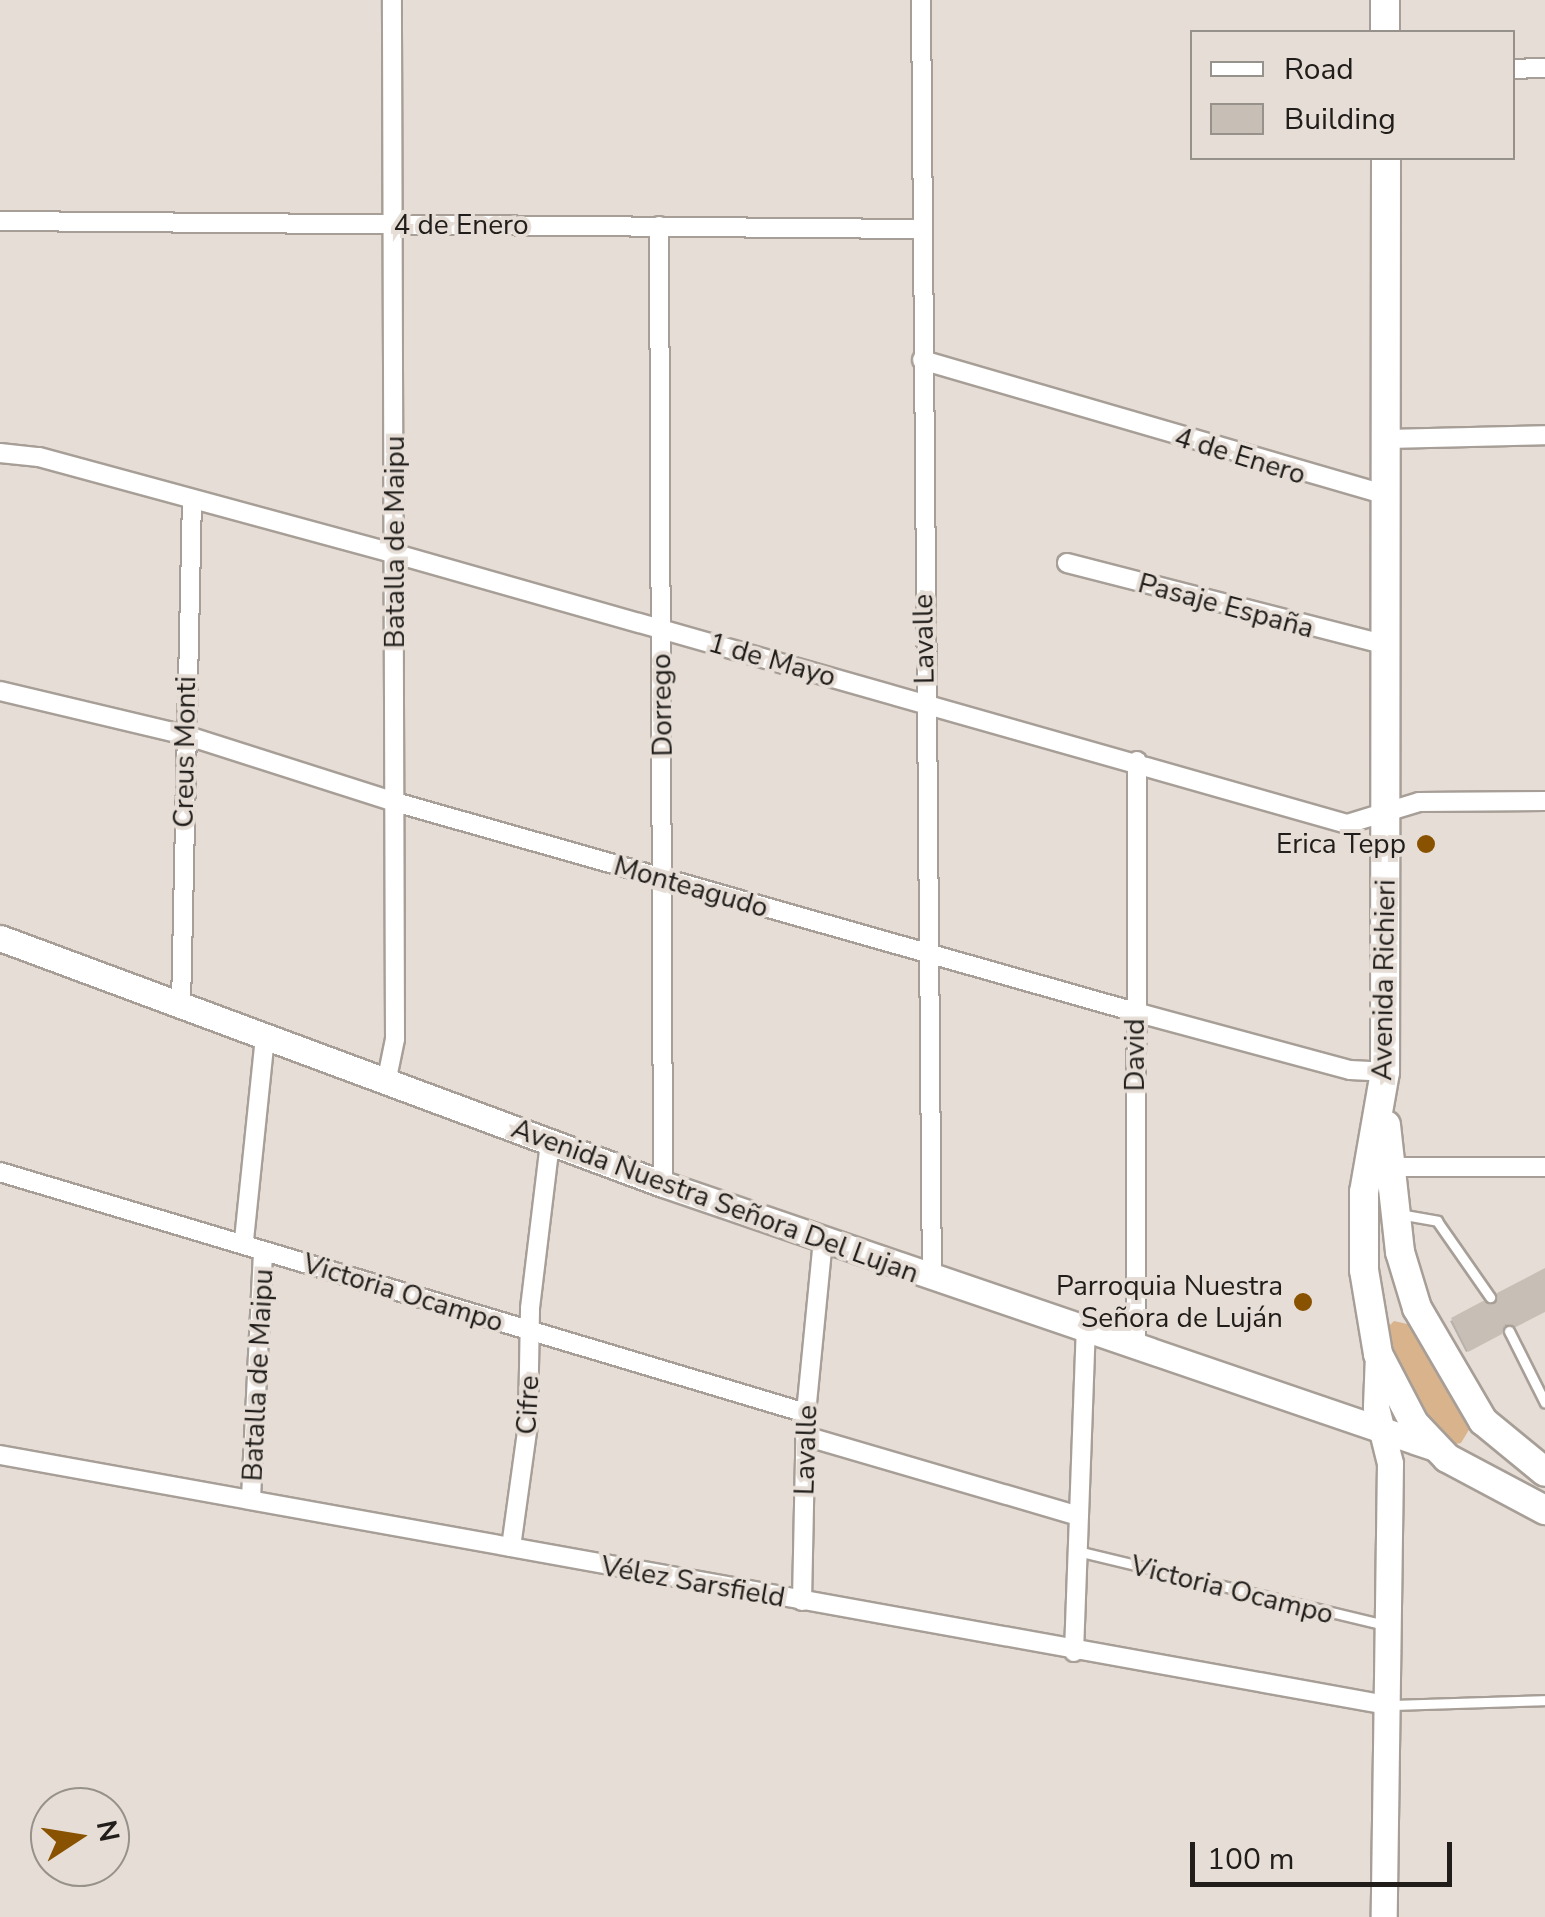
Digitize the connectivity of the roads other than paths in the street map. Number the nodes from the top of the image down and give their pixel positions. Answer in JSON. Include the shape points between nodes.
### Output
{"nodes":[{"id":1,"x":392,"y":0,"type":"edge"},
{"id":2,"x":920,"y":0,"type":"edge"},
{"id":3,"x":1385,"y":0,"type":"edge"},
{"id":4,"x":1386,"y":30,"type":"edge"},
{"id":5,"x":1545,"y":68,"type":"edge"},
{"id":6,"x":1515,"y":69,"type":"edge"},
{"id":7,"x":1386,"y":160,"type":"edge"},
{"id":8,"x":0,"y":221,"type":"edge"},
{"id":9,"x":392,"y":224,"type":"junction"},
{"id":10,"x":659,"y":226,"type":"junction"},
{"id":11,"x":922,"y":229,"type":"junction"},
{"id":12,"x":922,"y":360,"type":"junction"},
{"id":13,"x":1545,"y":435,"type":"edge"},
{"id":14,"x":1386,"y":440,"type":"junction"},
{"id":15,"x":0,"y":453,"type":"edge"},
{"id":16,"x":1386,"y":496,"type":"junction"},
{"id":17,"x":192,"y":499,"type":"junction"},
{"id":18,"x":396,"y":554,"type":"junction"},
{"id":19,"x":1067,"y":563,"type":"dead end"},
{"id":20,"x":660,"y":629,"type":"junction"},
{"id":21,"x":1386,"y":645,"type":"junction"},
{"id":22,"x":0,"y":691,"type":"edge"},
{"id":23,"x":925,"y":704,"type":"junction"},
{"id":24,"x":184,"y":736,"type":"junction"},
{"id":25,"x":1137,"y":761,"type":"junction"},
{"id":26,"x":1545,"y":801,"type":"edge"},
{"id":27,"x":394,"y":802,"type":"junction"},
{"id":28,"x":1387,"y":812,"type":"junction"},
{"id":29,"x":666,"y":880,"type":"junction"},
{"id":30,"x":0,"y":938,"type":"edge"},
{"id":31,"x":926,"y":955,"type":"junction"},
{"id":32,"x":180,"y":1006,"type":"junction"},
{"id":33,"x":1135,"y":1012,"type":"junction"},
{"id":34,"x":265,"y":1038,"type":"junction"},
{"id":35,"x":1384,"y":1078,"type":"junction"},
{"id":36,"x":386,"y":1083,"type":"junction"},
{"id":37,"x":550,"y":1143,"type":"junction"},
{"id":38,"x":1389,"y":1167,"type":"junction"},
{"id":39,"x":1545,"y":1168,"type":"edge"},
{"id":40,"x":0,"y":1172,"type":"edge"},
{"id":41,"x":663,"y":1184,"type":"junction"},
{"id":42,"x":1395,"y":1214,"type":"junction"},
{"id":43,"x":244,"y":1240,"type":"junction"},
{"id":44,"x":822,"y":1240,"type":"junction"},
{"id":45,"x":263,"y":1251,"type":"junction"},
{"id":46,"x":932,"y":1278,"type":"junction"},
{"id":47,"x":1490,"y":1297,"type":"dead end"},
{"id":48,"x":1417,"y":1308,"type":"junction"},
{"id":49,"x":1370,"y":1318,"type":"junction"},
{"id":50,"x":1509,"y":1330,"type":"dead end"},
{"id":51,"x":532,"y":1332,"type":"junction"},
{"id":52,"x":1086,"y":1332,"type":"junction"},
{"id":53,"x":1136,"y":1348,"type":"junction"},
{"id":54,"x":1378,"y":1354,"type":"junction"},
{"id":55,"x":1545,"y":1402,"type":"edge"},
{"id":56,"x":806,"y":1412,"type":"junction"},
{"id":57,"x":1483,"y":1421,"type":"junction"},
{"id":58,"x":1378,"y":1428,"type":"junction"},
{"id":59,"x":805,"y":1436,"type":"junction"},
{"id":60,"x":1441,"y":1453,"type":"junction"},
{"id":61,"x":0,"y":1455,"type":"edge"},
{"id":62,"x":1545,"y":1472,"type":"edge"},
{"id":63,"x":251,"y":1498,"type":"junction"},
{"id":64,"x":1545,"y":1510,"type":"edge"},
{"id":65,"x":1079,"y":1516,"type":"junction"},
{"id":66,"x":512,"y":1547,"type":"junction"},
{"id":67,"x":1078,"y":1551,"type":"junction"},
{"id":68,"x":802,"y":1602,"type":"junction"},
{"id":69,"x":1386,"y":1626,"type":"junction"},
{"id":70,"x":1074,"y":1652,"type":"junction"},
{"id":71,"x":1545,"y":1700,"type":"edge"},
{"id":72,"x":1387,"y":1705,"type":"junction"},
{"id":73,"x":1384,"y":1917,"type":"edge"}],
"edges":[{"from":1,"to":9,"type":"street","name":"Batalla de Maipu"},
{"from":2,"to":11,"type":"street","name":"Lavalle"},
{"from":3,"to":4,"type":"main road"},
{"from":5,"to":6,"type":"street"},
{"from":7,"to":14,"type":"main road","name":"Avenida Richieri"},
{"from":8,"to":9,"type":"street","name":"4 de Enero"},
{"from":9,"to":10,"type":"street","name":"4 de Enero"},
{"from":9,"to":18,"type":"street","name":"Batalla de Maipu"},
{"from":10,"to":11,"type":"street","name":"4 de Enero"},
{"from":10,"to":20,"type":"street","name":"Dorrego"},
{"from":11,"to":12,"type":"street","name":"Lavalle"},
{"from":12,"to":16,"type":"street","name":"4 de Enero"},
{"from":12,"to":23,"type":"street","name":"Lavalle"},
{"from":13,"to":14,"type":"street"},
{"from":14,"to":16,"type":"main road","name":"Avenida Richieri"},
{"from":15,"to":17,"type":"street","name":"1 de Mayo","via":[[39,457]]},
{"from":16,"to":21,"type":"main road","name":"Avenida Richieri"},
{"from":17,"to":18,"type":"street","name":"1 de Mayo"},
{"from":17,"to":24,"type":"street","name":"Creus Monti"},
{"from":18,"to":20,"type":"street","name":"1 de Mayo"},
{"from":18,"to":27,"type":"street","name":"Batalla de Maipu"},
{"from":19,"to":21,"type":"street","name":"Pasaje España"},
{"from":20,"to":23,"type":"street","name":"1 de Mayo"},
{"from":20,"to":29,"type":"street","name":"Dorrego"},
{"from":21,"to":28,"type":"main road","name":"Avenida Richieri"},
{"from":22,"to":24,"type":"street","name":"Monteagudo"},
{"from":23,"to":25,"type":"street","name":"1 de Mayo"},
{"from":23,"to":31,"type":"street","name":"Lavalle"},
{"from":24,"to":27,"type":"street","name":"Monteagudo"},
{"from":24,"to":32,"type":"street","name":"Creus Monti"},
{"from":25,"to":28,"type":"street","name":"1 de Mayo","via":[[1347,824]]},
{"from":25,"to":33,"type":"street","name":"David"},
{"from":26,"to":28,"type":"street","name":"1 de Mayo","via":[[1419,802]]},
{"from":27,"to":29,"type":"street","name":"Monteagudo"},
{"from":27,"to":36,"type":"street","name":"Batalla de Maipu","via":[[395,1039]]},
{"from":28,"to":35,"type":"main road","name":"Avenida Richieri"},
{"from":29,"to":31,"type":"street","name":"Monteagudo"},
{"from":29,"to":41,"type":"street","name":"Dorrego"},
{"from":30,"to":32,"type":"street","name":"Avenida Nuestra Señora Del Lujan"},
{"from":31,"to":33,"type":"street","name":"Monteagudo"},
{"from":31,"to":46,"type":"street","name":"Lavalle"},
{"from":32,"to":34,"type":"street","name":"Avenida Nuestra Señora Del Lujan"},
{"from":33,"to":35,"type":"street","name":"Monteagudo"},
{"from":33,"to":53,"type":"street","name":"David"},
{"from":34,"to":36,"type":"street","name":"Avenida Nuestra Señora Del Lujan"},
{"from":34,"to":43,"type":"street","name":"Batalla de Maipu"},
{"from":35,"to":38,"type":"main road"},
{"from":35,"to":49,"type":"main road","name":"Avenida Richieri","via":[[1362,1226]]},
{"from":36,"to":37,"type":"street","name":"Avenida Nuestra Señora Del Lujan"},
{"from":37,"to":41,"type":"street","name":"Avenida Nuestra Señora Del Lujan"},
{"from":37,"to":51,"type":"street","name":"Cifre"},
{"from":38,"to":39,"type":"street"},
{"from":38,"to":42,"type":"main road"},
{"from":40,"to":43,"type":"street","name":"Victoria Ocampo"},
{"from":41,"to":44,"type":"street","name":"Avenida Nuestra Señora Del Lujan"},
{"from":42,"to":47,"type":"lane","via":[[1436,1221]]},
{"from":42,"to":48,"type":"main road"},
{"from":43,"to":45,"type":"street","name":"Victoria Ocampo"},
{"from":44,"to":46,"type":"street","name":"Avenida Nuestra Señora Del Lujan"},
{"from":44,"to":56,"type":"street","name":"Lavalle"},
{"from":45,"to":51,"type":"street","name":"Victoria Ocampo"},
{"from":45,"to":63,"type":"street","name":"Batalla de Maipu"},
{"from":46,"to":52,"type":"street","name":"Avenida Nuestra Señora Del Lujan"},
{"from":48,"to":49,"type":"main road","via":[[1390,1304]]},
{"from":48,"to":57,"type":"main road"},
{"from":49,"to":54,"type":"main road","name":"Avenida Richieri"},
{"from":50,"to":55,"type":"lane"},
{"from":51,"to":56,"type":"street","name":"Victoria Ocampo"},
{"from":51,"to":66,"type":"street","name":"Cifre"},
{"from":52,"to":53,"type":"street","name":"Avenida Nuestra Señora Del Lujan"},
{"from":52,"to":65,"type":"street"},
{"from":53,"to":58,"type":"street","name":"Avenida Nuestra Señora Del Lujan"},
{"from":54,"to":58,"type":"street","name":"Avenida Richieri"},
{"from":54,"to":60,"type":"main road","via":[[1398,1399]]},
{"from":56,"to":59,"type":"street","name":"Lavalle"},
{"from":57,"to":60,"type":"main road","via":[[1477,1449]]},
{"from":57,"to":62,"type":"main road"},
{"from":58,"to":60,"type":"street","name":"Avenida Nuestra Señora Del Lujan"},
{"from":58,"to":69,"type":"street","name":"Avenida Richieri","via":[[1390,1463]]},
{"from":59,"to":65,"type":"street"},
{"from":59,"to":68,"type":"street","name":"Lavalle"},
{"from":60,"to":64,"type":"main road"},
{"from":61,"to":63,"type":"street","name":"Vélez Sarsfield"},
{"from":63,"to":66,"type":"street","name":"Vélez Sarsfield"},
{"from":65,"to":67,"type":"street"},
{"from":66,"to":68,"type":"street","name":"Vélez Sarsfield"},
{"from":67,"to":69,"type":"lane","name":"Victoria Ocampo"},
{"from":67,"to":70,"type":"street"},
{"from":68,"to":70,"type":"street","name":"Vélez Sarsfield"},
{"from":69,"to":72,"type":"street","name":"Avenida Richieri"},
{"from":70,"to":72,"type":"street","name":"Vélez Sarsfield"},
{"from":71,"to":72,"type":"lane"},
{"from":72,"to":73,"type":"street","name":"Avenida Richieri"}]}
